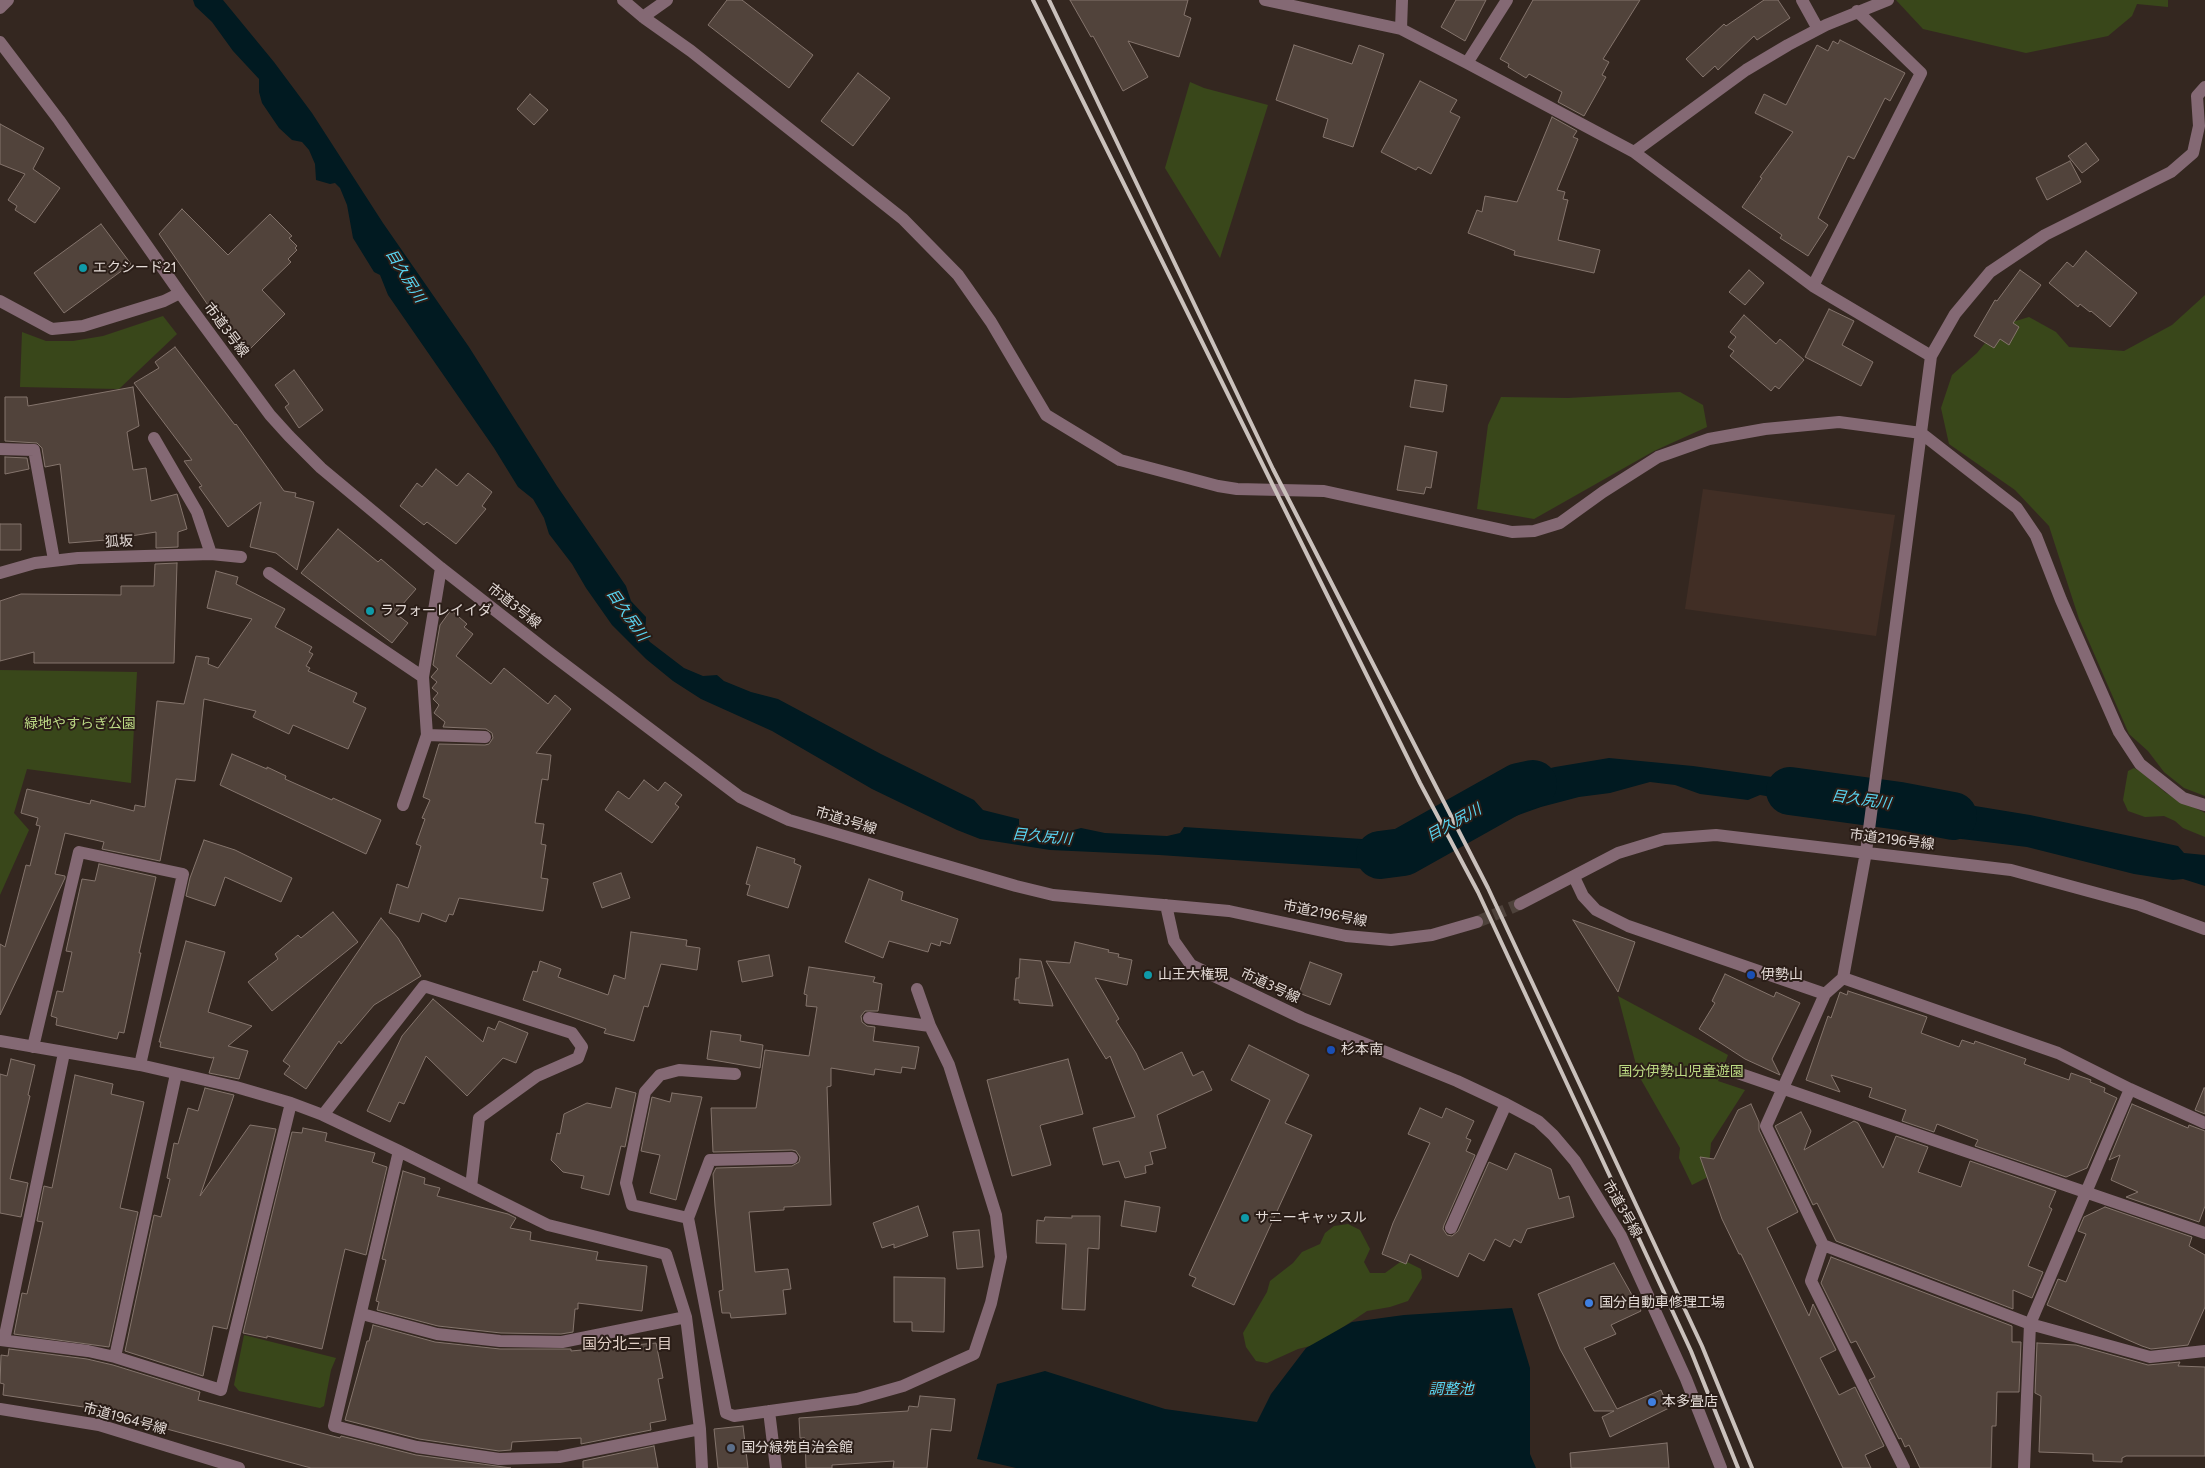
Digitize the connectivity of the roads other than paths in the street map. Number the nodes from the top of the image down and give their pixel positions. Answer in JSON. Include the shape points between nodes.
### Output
{"nodes":[{"id":1,"x":8,"y":0,"type":"edge"},
{"id":2,"x":623,"y":0,"type":"edge"},
{"id":3,"x":667,"y":0,"type":"edge"},
{"id":4,"x":1264,"y":0,"type":"edge"},
{"id":5,"x":1402,"y":0,"type":"edge"},
{"id":6,"x":1507,"y":0,"type":"edge"},
{"id":7,"x":1802,"y":0,"type":"edge"},
{"id":8,"x":1888,"y":0,"type":"edge"},
{"id":9,"x":0,"y":8,"type":"edge"},
{"id":10,"x":1857,"y":11,"type":"junction"},
{"id":11,"x":643,"y":17,"type":"junction"},
{"id":12,"x":1401,"y":29,"type":"junction"},
{"id":13,"x":1818,"y":29,"type":"junction"},
{"id":14,"x":0,"y":42,"type":"edge"},
{"id":15,"x":1468,"y":63,"type":"junction"},
{"id":16,"x":2205,"y":87,"type":"edge"},
{"id":17,"x":1634,"y":152,"type":"junction"},
{"id":18,"x":1813,"y":286,"type":"junction"},
{"id":19,"x":180,"y":293,"type":"junction"},
{"id":20,"x":0,"y":301,"type":"edge"},
{"id":21,"x":1931,"y":356,"type":"junction"},
{"id":22,"x":1921,"y":433,"type":"junction"},
{"id":23,"x":154,"y":438,"type":"dead end"},
{"id":24,"x":0,"y":449,"type":"edge"},
{"id":25,"x":211,"y":554,"type":"junction"},
{"id":26,"x":241,"y":557,"type":"dead end"},
{"id":27,"x":54,"y":560,"type":"junction"},
{"id":28,"x":441,"y":568,"type":"junction"},
{"id":29,"x":0,"y":573,"type":"edge"},
{"id":30,"x":269,"y":573,"type":"dead end"},
{"id":31,"x":423,"y":677,"type":"junction"},
{"id":32,"x":427,"y":735,"type":"junction"},
{"id":33,"x":485,"y":737,"type":"dead end"},
{"id":34,"x":2205,"y":805,"type":"edge"},
{"id":35,"x":403,"y":806,"type":"dead end"},
{"id":36,"x":1866,"y":852,"type":"junction"},
{"id":37,"x":1574,"y":877,"type":"junction"},
{"id":38,"x":1520,"y":904,"type":"tunnel mouth"},
{"id":39,"x":1166,"y":905,"type":"junction"},
{"id":40,"x":1477,"y":922,"type":"tunnel mouth"},
{"id":41,"x":2205,"y":930,"type":"edge"},
{"id":42,"x":1843,"y":978,"type":"junction"},
{"id":43,"x":917,"y":989,"type":"dead end"},
{"id":44,"x":1825,"y":994,"type":"junction"},
{"id":45,"x":869,"y":1018,"type":"dead end"},
{"id":46,"x":930,"y":1026,"type":"junction"},
{"id":47,"x":0,"y":1041,"type":"edge"},
{"id":48,"x":32,"y":1047,"type":"junction"},
{"id":49,"x":64,"y":1053,"type":"junction"},
{"id":50,"x":140,"y":1065,"type":"junction"},
{"id":51,"x":1723,"y":1068,"type":"dead end"},
{"id":52,"x":176,"y":1074,"type":"junction"},
{"id":53,"x":735,"y":1074,"type":"dead end"},
{"id":54,"x":1782,"y":1089,"type":"junction"},
{"id":55,"x":2130,"y":1089,"type":"junction"},
{"id":56,"x":291,"y":1103,"type":"junction"},
{"id":57,"x":1506,"y":1104,"type":"junction"},
{"id":58,"x":323,"y":1116,"type":"junction"},
{"id":59,"x":2205,"y":1123,"type":"edge"},
{"id":60,"x":399,"y":1151,"type":"junction"},
{"id":61,"x":792,"y":1158,"type":"dead end"},
{"id":62,"x":471,"y":1187,"type":"junction"},
{"id":63,"x":2086,"y":1193,"type":"junction"},
{"id":64,"x":688,"y":1218,"type":"junction"},
{"id":65,"x":1451,"y":1228,"type":"dead end"},
{"id":66,"x":2205,"y":1233,"type":"edge"},
{"id":67,"x":1823,"y":1245,"type":"junction"},
{"id":68,"x":362,"y":1314,"type":"junction"},
{"id":69,"x":686,"y":1318,"type":"junction"},
{"id":70,"x":2030,"y":1324,"type":"junction"},
{"id":71,"x":2,"y":1340,"type":"edge"},
{"id":72,"x":2205,"y":1351,"type":"edge"},
{"id":73,"x":115,"y":1357,"type":"junction"},
{"id":74,"x":0,"y":1409,"type":"edge"},
{"id":75,"x":769,"y":1411,"type":"junction"},
{"id":76,"x":700,"y":1429,"type":"junction"},
{"id":77,"x":224,"y":1466,"type":"edge"},
{"id":78,"x":239,"y":1468,"type":"edge"},
{"id":79,"x":702,"y":1468,"type":"edge"},
{"id":80,"x":776,"y":1468,"type":"edge"},
{"id":81,"x":1720,"y":1468,"type":"edge"},
{"id":82,"x":1904,"y":1468,"type":"edge"},
{"id":83,"x":2024,"y":1468,"type":"edge"}],
"edges":[{"from":1,"to":9,"type":"street"},
{"from":2,"to":11,"type":"street"},
{"from":3,"to":11,"type":"street"},
{"from":4,"to":12,"type":"street"},
{"from":5,"to":12,"type":"street"},
{"from":6,"to":15,"type":"street"},
{"from":7,"to":13,"type":"street"},
{"from":8,"to":10,"type":"street"},
{"from":10,"to":13,"type":"street"},
{"from":10,"to":18,"type":"street","via":[[1921,73]]},
{"from":11,"to":22,"type":"street","via":[[691,51],[903,219],[958,275],[991,322],[1046,415],[1120,460],[1218,486],[1324,491],[1504,530],[1534,531],[1560,523],[1658,457],[1709,439],[1765,428],[1840,422]]},
{"from":12,"to":15,"type":"street"},
{"from":13,"to":17,"type":"street","via":[[1746,70]]},
{"from":14,"to":19,"type":"street","name":"市道3号線"},
{"from":15,"to":17,"type":"street"},
{"from":16,"to":21,"type":"street","via":[[2197,96],[2199,126],[2193,153],[2170,172],[2045,235],[1990,272],[1955,314]]},
{"from":17,"to":18,"type":"street"},
{"from":18,"to":21,"type":"street"},
{"from":19,"to":20,"type":"street","via":[[83,326],[52,329]]},
{"from":19,"to":28,"type":"street","name":"市道3号線","via":[[289,436],[320,468]]},
{"from":21,"to":22,"type":"street"},
{"from":22,"to":34,"type":"street","via":[[2017,508],[2036,536],[2119,732],[2140,764],[2183,798]]},
{"from":22,"to":36,"type":"street"},
{"from":23,"to":25,"type":"street","via":[[198,512]]},
{"from":24,"to":27,"type":"street","via":[[34,450]]},
{"from":25,"to":26,"type":"street","name":"狐坂"},
{"from":25,"to":27,"type":"street","name":"狐坂"},
{"from":27,"to":29,"type":"street","name":"狐坂"},
{"from":28,"to":31,"type":"street"},
{"from":28,"to":39,"type":"street","name":"市道3号線","via":[[717,780],[765,810],[856,840],[1053,895]]},
{"from":30,"to":31,"type":"street"},
{"from":31,"to":32,"type":"street"},
{"from":32,"to":33,"type":"street"},
{"from":32,"to":35,"type":"street"},
{"from":36,"to":37,"type":"street","name":"市道2196号線","via":[[1716,835],[1664,839],[1618,853]]},
{"from":36,"to":41,"type":"street","name":"市道2196号線","via":[[2011,870],[2140,905]]},
{"from":36,"to":42,"type":"street"},
{"from":37,"to":38,"type":"street","name":"市道2196号線"},
{"from":37,"to":44,"type":"street","via":[[1583,896],[1596,910],[1628,926]]},
{"from":39,"to":40,"type":"street","name":"市道2196号線","via":[[1229,911],[1346,936],[1391,940],[1432,936]]},
{"from":39,"to":57,"type":"street","name":"市道3号線","via":[[1174,941],[1191,965],[1302,1018]]},
{"from":42,"to":44,"type":"street"},
{"from":42,"to":55,"type":"street","via":[[2058,1053]]},
{"from":43,"to":46,"type":"street"},
{"from":44,"to":54,"type":"street"},
{"from":45,"to":46,"type":"street"},
{"from":46,"to":75,"type":"street","via":[[948,1065],[996,1215],[1001,1257],[991,1303],[974,1354],[903,1386],[857,1399]]},
{"from":47,"to":48,"type":"street"},
{"from":48,"to":49,"type":"street"},
{"from":48,"to":50,"type":"street","via":[[79,852],[183,874]]},
{"from":49,"to":50,"type":"street"},
{"from":49,"to":71,"type":"street"},
{"from":50,"to":52,"type":"street"},
{"from":51,"to":54,"type":"street"},
{"from":52,"to":56,"type":"street"},
{"from":52,"to":73,"type":"street"},
{"from":53,"to":64,"type":"street","via":[[679,1070],[660,1074],[645,1092],[626,1183],[632,1205]]},
{"from":54,"to":63,"type":"street"},
{"from":54,"to":67,"type":"street","via":[[1766,1126]]},
{"from":55,"to":59,"type":"street"},
{"from":55,"to":63,"type":"street"},
{"from":56,"to":58,"type":"street"},
{"from":56,"to":73,"type":"street","via":[[222,1390]]},
{"from":57,"to":65,"type":"street"},
{"from":57,"to":81,"type":"street","name":"市道3号線","via":[[1538,1121],[1553,1135],[1595,1191],[1636,1267],[1686,1379]]},
{"from":58,"to":60,"type":"street"},
{"from":58,"to":62,"type":"street","via":[[424,986],[572,1033],[582,1047],[578,1058],[537,1076],[479,1118]]},
{"from":60,"to":62,"type":"street"},
{"from":60,"to":68,"type":"street"},
{"from":61,"to":64,"type":"street","via":[[710,1160]]},
{"from":62,"to":69,"type":"street","via":[[548,1225],[666,1254]]},
{"from":63,"to":66,"type":"street"},
{"from":63,"to":70,"type":"street"},
{"from":64,"to":75,"type":"street","via":[[726,1413],[734,1416]]},
{"from":67,"to":70,"type":"street"},
{"from":67,"to":82,"type":"street","via":[[1811,1281]]},
{"from":68,"to":69,"type":"street","via":[[437,1334],[500,1341],[562,1342]]},
{"from":68,"to":76,"type":"street","via":[[334,1426],[417,1447],[499,1459],[559,1457]]},
{"from":69,"to":76,"type":"street"},
{"from":70,"to":72,"type":"street","via":[[2150,1357]]},
{"from":70,"to":83,"type":"street"},
{"from":71,"to":73,"type":"street"},
{"from":74,"to":77,"type":"street","name":"市道1964号線","via":[[98,1425]]},
{"from":75,"to":80,"type":"street"},
{"from":76,"to":79,"type":"street"},
{"from":77,"to":78,"type":"street","name":"市道1964号線"}]}
